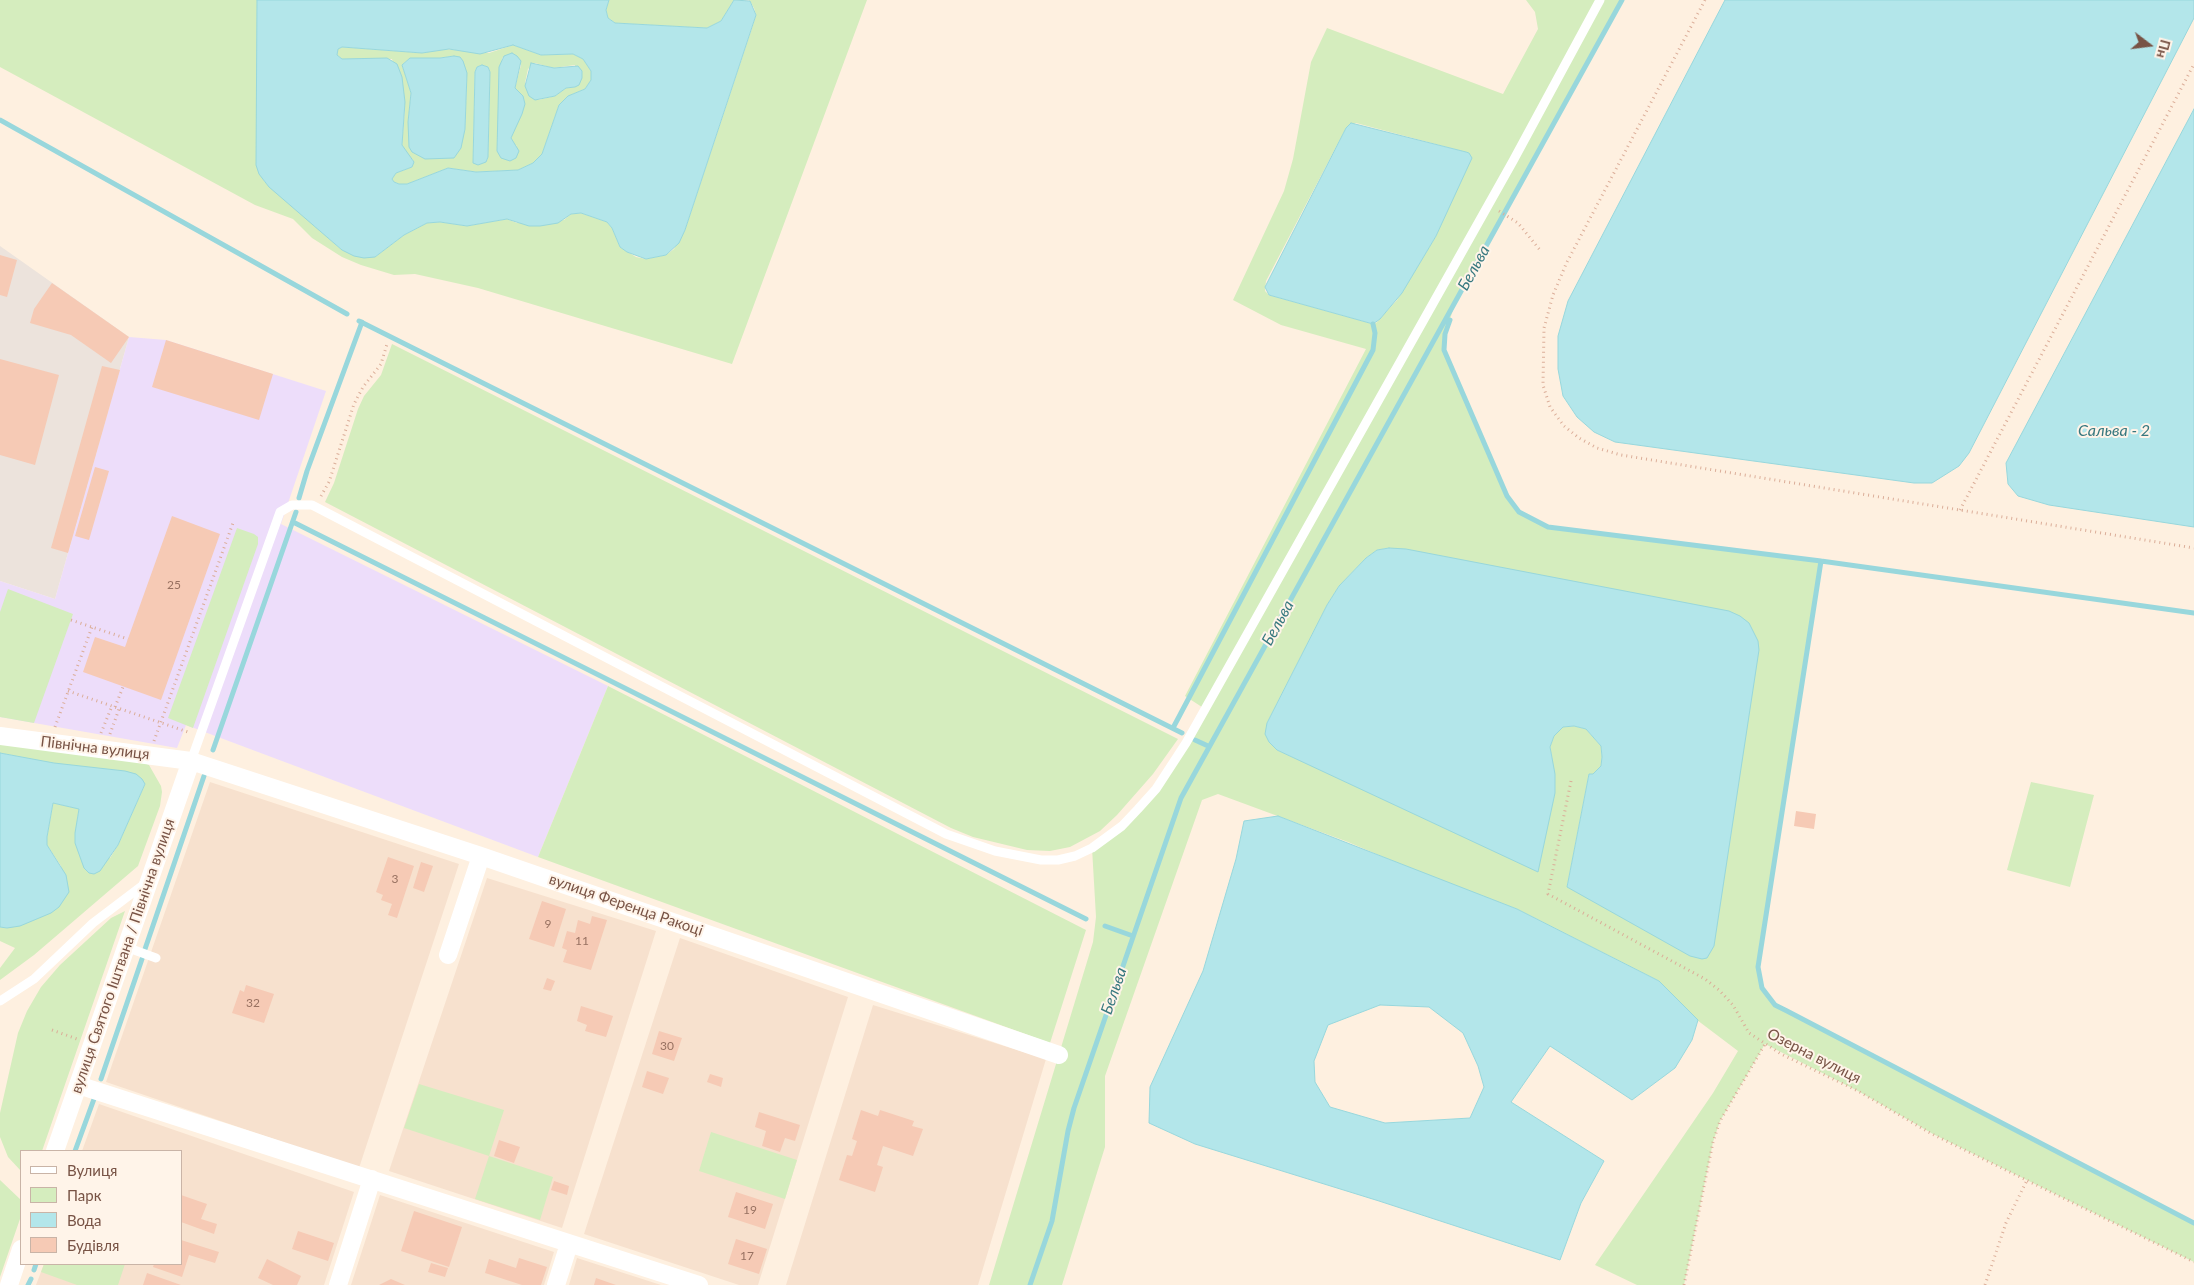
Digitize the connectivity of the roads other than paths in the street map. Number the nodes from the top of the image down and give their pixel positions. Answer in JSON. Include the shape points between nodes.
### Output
{"nodes":[{"id":1,"x":1600,"y":0,"type":"edge"},
{"id":2,"x":0,"y":736,"type":"edge"},
{"id":3,"x":191,"y":761,"type":"junction"},
{"id":4,"x":481,"y":856,"type":"junction"},
{"id":5,"x":149,"y":881,"type":"junction"},
{"id":6,"x":126,"y":947,"type":"junction"},
{"id":7,"x":448,"y":955,"type":"dead end"},
{"id":8,"x":156,"y":958,"type":"dead end"},
{"id":9,"x":0,"y":1001,"type":"edge"},
{"id":10,"x":1059,"y":1055,"type":"dead end"},
{"id":11,"x":78,"y":1085,"type":"junction"},
{"id":12,"x":55,"y":1150,"type":"edge"},
{"id":13,"x":372,"y":1179,"type":"junction"},
{"id":14,"x":569,"y":1244,"type":"junction"},
{"id":15,"x":20,"y":1252,"type":"edge"},
{"id":16,"x":9,"y":1285,"type":"edge"},
{"id":17,"x":338,"y":1285,"type":"edge"},
{"id":18,"x":556,"y":1285,"type":"edge"},
{"id":19,"x":699,"y":1285,"type":"edge"}],
"edges":[{"from":1,"to":3,"type":"lane","via":[[1532,128],[1186,744],[1156,789],[1127,821],[1107,838],[1076,856],[1058,860],[1019,857],[946,834],[312,505],[292,505],[280,512]]},
{"from":2,"to":3,"type":"street","name":"Північна вулиця"},
{"from":3,"to":4,"type":"street","name":"вулиця Ференца Ракоці"},
{"from":3,"to":5,"type":"street","name":"вулиця Святого Іштвана / Північна вулиця"},
{"from":4,"to":7,"type":"street"},
{"from":4,"to":10,"type":"street","name":"вулиця Ференца Ракоці"},
{"from":5,"to":6,"type":"street","name":"вулиця Святого Іштвана / Північна вулиця"},
{"from":5,"to":9,"type":"lane","via":[[93,923],[34,979]]},
{"from":6,"to":8,"type":"lane"},
{"from":6,"to":11,"type":"street","name":"вулиця Святого Іштвана / Північна вулиця"},
{"from":11,"to":12,"type":"street","name":"вулиця Святого Іштвана / Північна вулиця"},
{"from":11,"to":13,"type":"street"},
{"from":13,"to":14,"type":"street"},
{"from":13,"to":17,"type":"street"},
{"from":14,"to":18,"type":"street"},
{"from":14,"to":19,"type":"street"},
{"from":15,"to":16,"type":"street"}]}
